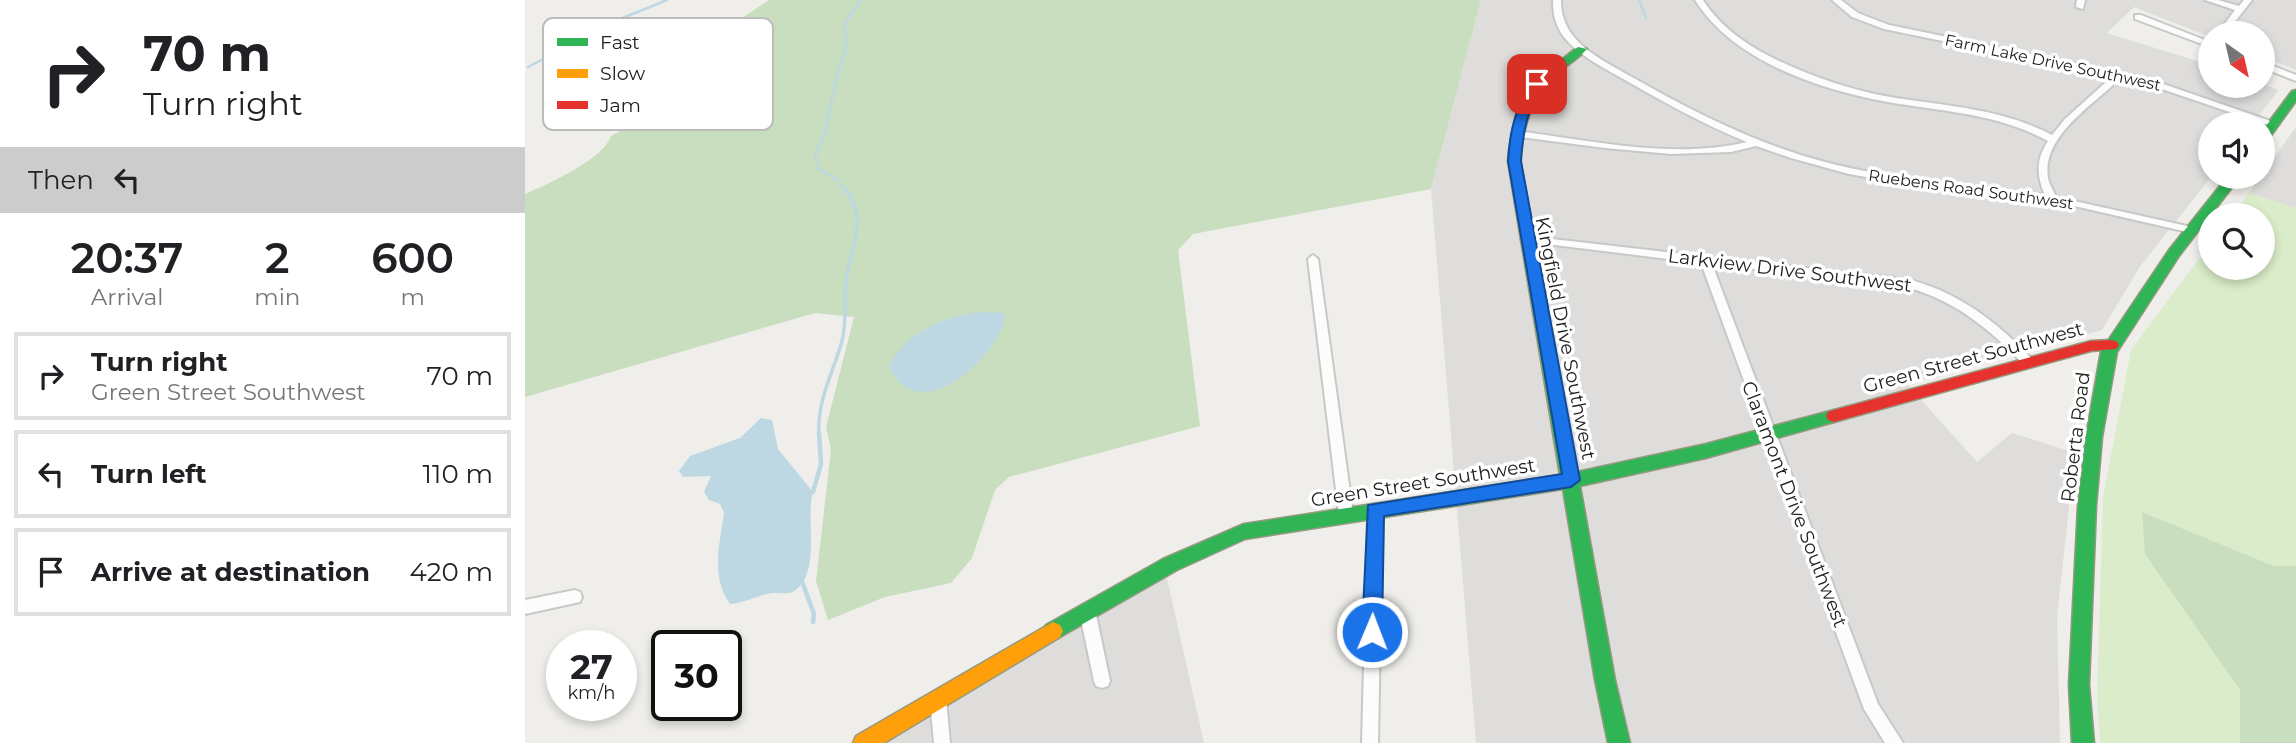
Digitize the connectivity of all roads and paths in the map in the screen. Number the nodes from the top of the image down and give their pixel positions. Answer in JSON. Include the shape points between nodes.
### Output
{"nodes":[{"id":1,"x":1557,"y":0,"type":"edge"},
{"id":2,"x":1699,"y":0,"type":"edge"},
{"id":3,"x":1836,"y":0,"type":"edge"},
{"id":4,"x":2209,"y":0,"type":"edge"},
{"id":5,"x":2248,"y":0,"type":"edge"},
{"id":6,"x":2240,"y":9,"type":"junction"},
{"id":7,"x":2138,"y":18,"type":"dead end"},
{"id":8,"x":2231,"y":21,"type":"edge"},
{"id":9,"x":2198,"y":40,"type":"edge"},
{"id":10,"x":1582,"y":49,"type":"junction"},
{"id":11,"x":2275,"y":70,"type":"edge"},
{"id":12,"x":2114,"y":73,"type":"junction"},
{"id":13,"x":2296,"y":78,"type":"edge"},
{"id":14,"x":2296,"y":93,"type":"edge"},
{"id":15,"x":2241,"y":112,"type":"edge"},
{"id":16,"x":2275,"y":123,"type":"edge"},
{"id":17,"x":1516,"y":134,"type":"junction"},
{"id":18,"x":2052,"y":139,"type":"junction"},
{"id":19,"x":1756,"y":143,"type":"junction"},
{"id":20,"x":2224,"y":189,"type":"edge"},
{"id":21,"x":2052,"y":199,"type":"junction"},
{"id":22,"x":2192,"y":230,"type":"junction"},
{"id":23,"x":1526,"y":239,"type":"junction"},
{"id":24,"x":1313,"y":258,"type":"dead end"},
{"id":25,"x":1705,"y":260,"type":"junction"},
{"id":26,"x":2111,"y":345,"type":"junction"},
{"id":27,"x":2028,"y":362,"type":"junction"},
{"id":28,"x":1769,"y":434,"type":"junction"},
{"id":29,"x":1571,"y":480,"type":"junction"},
{"id":30,"x":1375,"y":510,"type":"junction"},
{"id":31,"x":1346,"y":514,"type":"junction"},
{"id":32,"x":575,"y":597,"type":"dead end"},
{"id":33,"x":525,"y":607,"type":"edge"},
{"id":34,"x":1087,"y":610,"type":"junction"},
{"id":35,"x":1102,"y":681,"type":"dead end"},
{"id":36,"x":938,"y":699,"type":"junction"},
{"id":37,"x":864,"y":743,"type":"edge"},
{"id":38,"x":942,"y":743,"type":"edge"},
{"id":39,"x":1370,"y":743,"type":"edge"},
{"id":40,"x":1619,"y":743,"type":"edge"},
{"id":41,"x":1895,"y":743,"type":"edge"},
{"id":42,"x":2083,"y":743,"type":"edge"}],
"edges":[{"from":1,"to":10,"type":"street","name":"Ruebens Road Southwest","via":[[1560,26]]},
{"from":2,"to":18,"type":"street","via":[[1716,23],[1744,46],[1823,83],[1889,99],[2006,117]]},
{"from":3,"to":12,"type":"street","name":"Farm Lake Drive Southwest","via":[[1855,15],[1887,27]]},
{"from":4,"to":6,"type":"street"},
{"from":5,"to":6,"type":"street"},
{"from":6,"to":8,"type":"street"},
{"from":7,"to":9,"type":"street"},
{"from":10,"to":17,"type":"street","name":"Kingfield Drive Southwest","via":[[1537,84]]},
{"from":10,"to":19,"type":"street","name":"Ruebens Road Southwest","via":[[1663,99]]},
{"from":11,"to":13,"type":"street"},
{"from":12,"to":15,"type":"street","name":"Farm Lake Drive Southwest"},
{"from":12,"to":18,"type":"street","via":[[2109,84]]},
{"from":14,"to":16,"type":"street"},
{"from":17,"to":19,"type":"street","via":[[1691,151]]},
{"from":17,"to":23,"type":"street","name":"Kingfield Drive Southwest","via":[[1514,161]]},
{"from":18,"to":21,"type":"street","via":[[2041,170]]},
{"from":19,"to":21,"type":"street","name":"Ruebens Road Southwest","via":[[1902,182]]},
{"from":20,"to":22,"type":"street","name":"Roberta Road"},
{"from":21,"to":22,"type":"street","name":"Ruebens Road Southwest"},
{"from":22,"to":26,"type":"street","name":"Roberta Road"},
{"from":23,"to":25,"type":"street","name":"Larkview Drive Southwest"},
{"from":23,"to":29,"type":"street","name":"Kingfield Drive Southwest"},
{"from":24,"to":31,"type":"street"},
{"from":25,"to":27,"type":"street","name":"Larkview Drive Southwest","via":[[1934,290],[1983,317]]},
{"from":25,"to":28,"type":"street","name":"Claramont Drive Southwest"},
{"from":26,"to":27,"type":"street","name":"Green Street Southwest"},
{"from":26,"to":42,"type":"street","name":"Roberta Road","via":[[2087,506],[2079,685]]},
{"from":27,"to":28,"type":"street","name":"Green Street Southwest"},
{"from":28,"to":29,"type":"street","name":"Green Street Southwest"},
{"from":28,"to":41,"type":"street","name":"Claramont Drive Southwest","via":[[1872,709]]},
{"from":29,"to":30,"type":"street","name":"Green Street Southwest"},
{"from":29,"to":40,"type":"street","name":"Kingfield Drive Southwest"},
{"from":30,"to":31,"type":"street","name":"Green Street Southwest"},
{"from":30,"to":39,"type":"street"},
{"from":31,"to":34,"type":"street","name":"Green Street Southwest","via":[[1222,540],[1154,571]]},
{"from":32,"to":33,"type":"street"},
{"from":34,"to":35,"type":"street"},
{"from":34,"to":36,"type":"street","name":"Green Street Southwest"},
{"from":36,"to":37,"type":"street","name":"Green Street Southwest"},
{"from":36,"to":38,"type":"street"}]}
